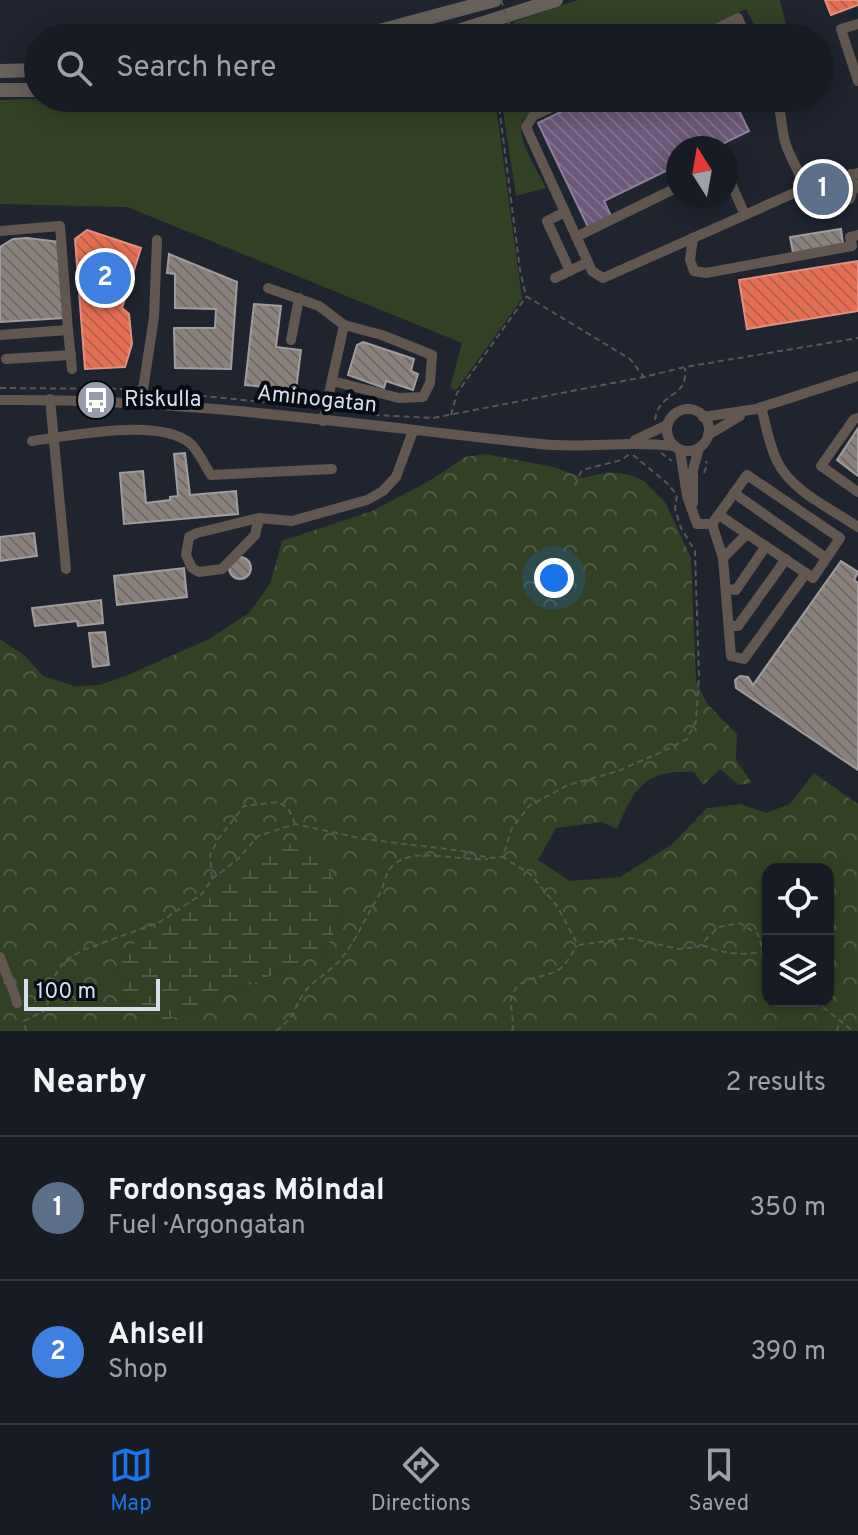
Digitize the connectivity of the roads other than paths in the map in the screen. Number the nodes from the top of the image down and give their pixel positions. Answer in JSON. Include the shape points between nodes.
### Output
{"nodes":[{"id":1,"x":495,"y":0,"type":"edge"},
{"id":2,"x":556,"y":0,"type":"edge"},
{"id":3,"x":405,"y":24,"type":"edge"},
{"id":4,"x":480,"y":24,"type":"edge"},
{"id":5,"x":726,"y":24,"type":"edge"},
{"id":6,"x":741,"y":24,"type":"edge"},
{"id":7,"x":858,"y":24,"type":"edge"},
{"id":8,"x":24,"y":70,"type":"edge"},
{"id":9,"x":0,"y":71,"type":"edge"},
{"id":10,"x":858,"y":81,"type":"edge"},
{"id":11,"x":0,"y":90,"type":"edge"},
{"id":12,"x":24,"y":90,"type":"edge"},
{"id":13,"x":541,"y":112,"type":"edge"},
{"id":14,"x":781,"y":112,"type":"edge"},
{"id":15,"x":855,"y":174,"type":"edge"},
{"id":16,"x":806,"y":189,"type":"junction"},
{"id":17,"x":666,"y":193,"type":"edge"},
{"id":18,"x":738,"y":199,"type":"edge"},
{"id":19,"x":565,"y":212,"type":"junction"},
{"id":20,"x":745,"y":215,"type":"junction"},
{"id":21,"x":0,"y":231,"type":"edge"},
{"id":22,"x":858,"y":235,"type":"edge"},
{"id":23,"x":576,"y":237,"type":"junction"},
{"id":24,"x":693,"y":238,"type":"junction"},
{"id":25,"x":157,"y":240,"type":"dead end"},
{"id":26,"x":588,"y":262,"type":"junction"},
{"id":27,"x":570,"y":271,"type":"junction"},
{"id":28,"x":555,"y":278,"type":"dead end"},
{"id":29,"x":268,"y":288,"type":"dead end"},
{"id":30,"x":299,"y":298,"type":"junction"},
{"id":31,"x":344,"y":325,"type":"junction"},
{"id":32,"x":68,"y":330,"type":"junction"},
{"id":33,"x":0,"y":335,"type":"edge"},
{"id":34,"x":291,"y":340,"type":"dead end"},
{"id":35,"x":71,"y":355,"type":"junction"},
{"id":36,"x":6,"y":359,"type":"dead end"},
{"id":37,"x":72,"y":369,"type":"dead end"},
{"id":38,"x":858,"y":376,"type":"edge"},
{"id":39,"x":332,"y":381,"type":"junction"},
{"id":40,"x":50,"y":399,"type":"junction"},
{"id":41,"x":0,"y":400,"type":"edge"},
{"id":42,"x":141,"y":403,"type":"junction"},
{"id":43,"x":758,"y":408,"type":"junction"},
{"id":44,"x":703,"y":417,"type":"junction"},
{"id":45,"x":858,"y":418,"type":"edge"},
{"id":46,"x":323,"y":421,"type":"junction"},
{"id":47,"x":667,"y":425,"type":"junction"},
{"id":48,"x":413,"y":431,"type":"junction"},
{"id":49,"x":708,"y":435,"type":"junction"},
{"id":50,"x":52,"y":438,"type":"junction"},
{"id":51,"x":32,"y":441,"type":"dead end"},
{"id":52,"x":629,"y":443,"type":"junction"},
{"id":53,"x":676,"y":448,"type":"junction"},
{"id":54,"x":699,"y":448,"type":"junction"},
{"id":55,"x":332,"y":469,"type":"dead end"},
{"id":56,"x":858,"y":492,"type":"edge"},
{"id":57,"x":734,"y":493,"type":"junction"},
{"id":58,"x":692,"y":509,"type":"junction"},
{"id":59,"x":259,"y":518,"type":"junction"},
{"id":60,"x":716,"y":519,"type":"junction"},
{"id":61,"x":858,"y":527,"type":"edge"},
{"id":62,"x":747,"y":534,"type":"junction"},
{"id":63,"x":766,"y":546,"type":"junction"},
{"id":64,"x":723,"y":558,"type":"junction"},
{"id":65,"x":826,"y":558,"type":"junction"},
{"id":66,"x":786,"y":559,"type":"junction"},
{"id":67,"x":66,"y":569,"type":"dead end"},
{"id":68,"x":806,"y":573,"type":"junction"},
{"id":69,"x":727,"y":589,"type":"junction"},
{"id":70,"x":730,"y":626,"type":"junction"},
{"id":71,"x":0,"y":957,"type":"edge"},
{"id":72,"x":17,"y":1003,"type":"dead end"}],
"edges":[{"from":1,"to":3,"type":"highway"},
{"from":2,"to":4,"type":"highway"},
{"from":5,"to":6,"type":"street","via":[[738,18]]},
{"from":7,"to":10,"type":"street","via":[[841,29]]},
{"from":8,"to":9,"type":"highway"},
{"from":11,"to":12,"type":"highway"},
{"from":13,"to":19,"type":"street","via":[[526,127]]},
{"from":14,"to":16,"type":"street","via":[[785,142]]},
{"from":15,"to":16,"type":"street"},
{"from":15,"to":16,"type":"street","via":[[854,189],[815,199]]},
{"from":16,"to":20,"type":"street"},
{"from":17,"to":23,"type":"street"},
{"from":18,"to":20,"type":"street"},
{"from":19,"to":23,"type":"street"},
{"from":19,"to":27,"type":"street","via":[[547,221]]},
{"from":20,"to":24,"type":"street"},
{"from":21,"to":32,"type":"street","via":[[60,226]]},
{"from":22,"to":24,"type":"street","via":[[850,237],[852,246],[706,273],[694,271]]},
{"from":23,"to":26,"type":"street"},
{"from":24,"to":26,"type":"street","via":[[603,278]]},
{"from":25,"to":42,"type":"street","via":[[154,317]]},
{"from":26,"to":27,"type":"street"},
{"from":27,"to":28,"type":"street"},
{"from":29,"to":30,"type":"street"},
{"from":30,"to":31,"type":"street"},
{"from":30,"to":34,"type":"street"},
{"from":31,"to":39,"type":"street"},
{"from":31,"to":39,"type":"street","via":[[432,355],[430,383],[426,394],[415,399]]},
{"from":32,"to":33,"type":"street"},
{"from":32,"to":35,"type":"street"},
{"from":35,"to":36,"type":"street"},
{"from":35,"to":37,"type":"street"},
{"from":38,"to":43,"type":"street","name":"Aminogatan"},
{"from":39,"to":46,"type":"street"},
{"from":40,"to":41,"type":"street","name":"Aminogatan"},
{"from":40,"to":42,"type":"street","name":"Aminogatan"},
{"from":40,"to":50,"type":"street"},
{"from":42,"to":46,"type":"street","name":"Aminogatan"},
{"from":43,"to":44,"type":"street","name":"Aminogatan"},
{"from":43,"to":49,"type":"street","name":"Aminogatan"},
{"from":43,"to":61,"type":"street","via":[[785,473]]},
{"from":44,"to":47,"type":"street","name":"Aminogatan","via":[[685,410]]},
{"from":44,"to":49,"type":"street"},
{"from":45,"to":56,"type":"street","via":[[821,466]]},
{"from":46,"to":48,"type":"street","name":"Aminogatan"},
{"from":47,"to":52,"type":"street","name":"Aminogatan"},
{"from":47,"to":53,"type":"street"},
{"from":48,"to":52,"type":"street","name":"Aminogatan","via":[[549,445]]},
{"from":48,"to":59,"type":"street","via":[[396,477],[383,491],[292,521]]},
{"from":49,"to":54,"type":"street","name":"Aminogatan"},
{"from":50,"to":51,"type":"street"},
{"from":50,"to":55,"type":"street","via":[[109,430],[177,436],[191,444],[211,475]]},
{"from":50,"to":67,"type":"street"},
{"from":52,"to":53,"type":"street","name":"Aminogatan"},
{"from":53,"to":54,"type":"street","name":"Aminogatan"},
{"from":53,"to":58,"type":"street"},
{"from":54,"to":58,"type":"street"},
{"from":57,"to":60,"type":"street"},
{"from":57,"to":65,"type":"street"},
{"from":57,"to":65,"type":"street","via":[[747,475],[840,538]]},
{"from":58,"to":60,"type":"street","via":[[697,524]]},
{"from":59,"to":59,"type":"street","via":[[189,537],[186,555],[192,568],[222,569],[255,535]]},
{"from":60,"to":62,"type":"street"},
{"from":60,"to":64,"type":"street"},
{"from":62,"to":63,"type":"street"},
{"from":62,"to":64,"type":"street"},
{"from":63,"to":66,"type":"street"},
{"from":63,"to":69,"type":"street","via":[[736,590]]},
{"from":64,"to":69,"type":"street"},
{"from":65,"to":68,"type":"street","via":[[813,578]]},
{"from":66,"to":68,"type":"street"},
{"from":66,"to":70,"type":"street","via":[[738,626]]},
{"from":68,"to":70,"type":"street","via":[[744,659],[731,656]]},
{"from":69,"to":70,"type":"street"},
{"from":71,"to":72,"type":"street"}]}
